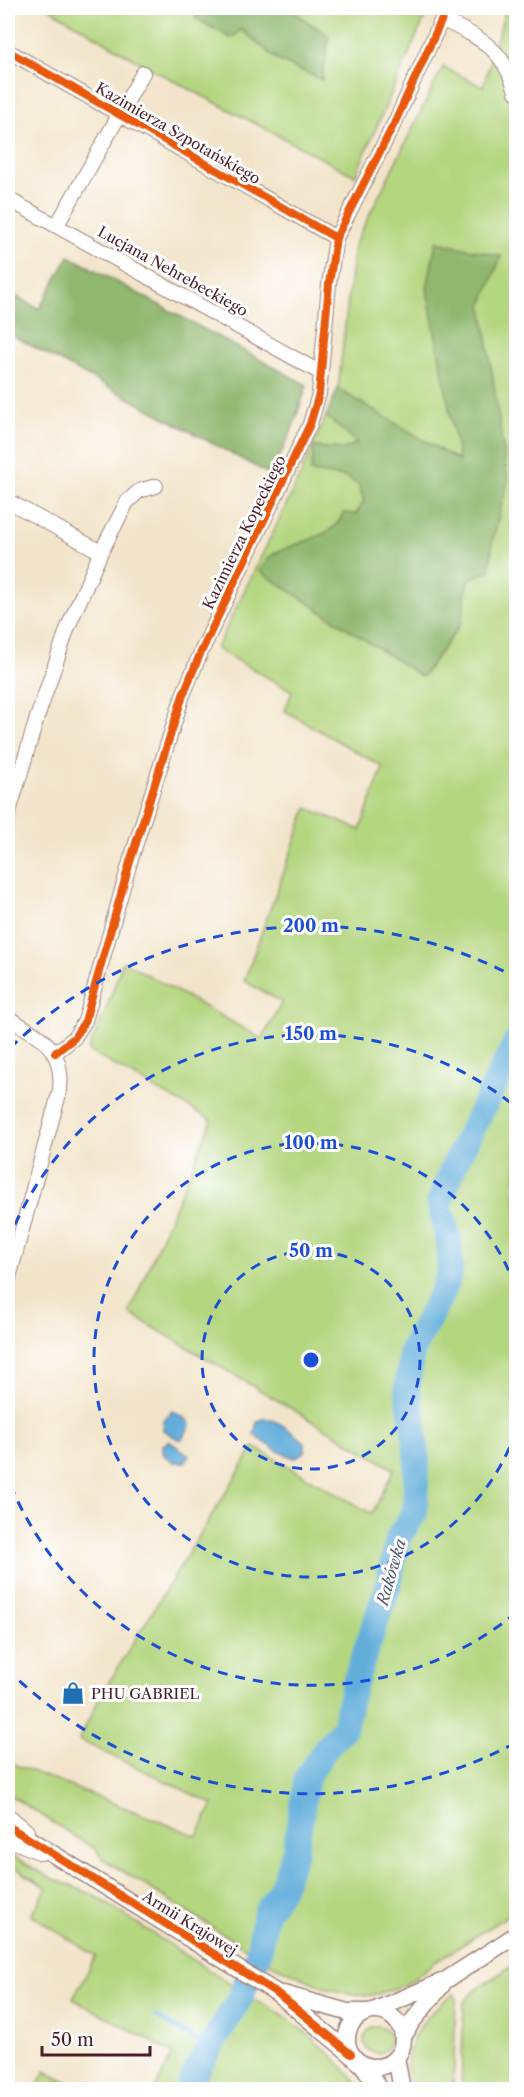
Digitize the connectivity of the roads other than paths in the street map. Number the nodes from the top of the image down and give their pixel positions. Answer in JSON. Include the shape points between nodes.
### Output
{"nodes":[{"id":1,"x":445,"y":14,"type":"edge"},
{"id":2,"x":8,"y":51,"type":"edge"},
{"id":3,"x":143,"y":73,"type":"dead end"},
{"id":4,"x":516,"y":92,"type":"edge"},
{"id":5,"x":118,"y":115,"type":"junction"},
{"id":6,"x":8,"y":199,"type":"edge"},
{"id":7,"x":57,"y":225,"type":"junction"},
{"id":8,"x":336,"y":238,"type":"junction"},
{"id":9,"x":321,"y":373,"type":"junction"},
{"id":10,"x":156,"y":486,"type":"dead end"},
{"id":11,"x":8,"y":501,"type":"edge"},
{"id":12,"x":100,"y":552,"type":"junction"},
{"id":13,"x":8,"y":815,"type":"edge"},
{"id":14,"x":8,"y":1018,"type":"edge"},
{"id":15,"x":55,"y":1053,"type":"junction"},
{"id":16,"x":8,"y":1281,"type":"edge"},
{"id":17,"x":8,"y":1815,"type":"edge"},
{"id":18,"x":8,"y":1826,"type":"edge"},
{"id":19,"x":8,"y":1839,"type":"edge"},
{"id":20,"x":71,"y":1866,"type":"junction"},
{"id":21,"x":516,"y":1935,"type":"edge"},
{"id":22,"x":446,"y":1980,"type":"junction"},
{"id":23,"x":277,"y":1993,"type":"junction"},
{"id":24,"x":370,"y":2011,"type":"junction"},
{"id":25,"x":403,"y":2037,"type":"junction"},
{"id":26,"x":396,"y":2057,"type":"junction"},
{"id":27,"x":356,"y":2059,"type":"junction"},
{"id":28,"x":381,"y":2090,"type":"edge"},
{"id":29,"x":402,"y":2090,"type":"edge"}],
"edges":[{"from":1,"to":4,"type":"street","via":[[494,50],[508,69]]},
{"from":1,"to":8,"type":"street","name":"Kazimierza Kopeckiego"},
{"from":2,"to":5,"type":"street","name":"Kazimierza Szpotańskiego"},
{"from":3,"to":5,"type":"street"},
{"from":5,"to":7,"type":"street"},
{"from":5,"to":8,"type":"street","name":"Kazimierza Szpotańskiego"},
{"from":6,"to":7,"type":"street","name":"Lucjana Nehrebeckiego"},
{"from":7,"to":9,"type":"street","name":"Lucjana Nehrebeckiego"},
{"from":8,"to":9,"type":"street","name":"Kazimierza Kopeckiego"},
{"from":9,"to":15,"type":"street","name":"Kazimierza Kopeckiego","via":[[315,407],[301,444],[183,695],[85,1021],[74,1038]]},
{"from":10,"to":12,"type":"street","via":[[139,491],[127,502]]},
{"from":11,"to":12,"type":"street"},
{"from":12,"to":13,"type":"street","via":[[64,638]]},
{"from":14,"to":15,"type":"street","via":[[36,1035]]},
{"from":15,"to":16,"type":"street","via":[[60,1090]]},
{"from":17,"to":20,"type":"street"},
{"from":18,"to":20,"type":"street","name":"Armii Krajowej"},
{"from":19,"to":20,"type":"street"},
{"from":20,"to":23,"type":"street","name":"Armii Krajowej"},
{"from":21,"to":22,"type":"street"},
{"from":22,"to":24,"type":"street"},
{"from":22,"to":25,"type":"street"},
{"from":23,"to":24,"type":"street","name":"Armii Krajowej","via":[[347,2012]]},
{"from":23,"to":27,"type":"street","name":"Armii Krajowej"},
{"from":24,"to":25,"type":"street","via":[[390,2015]]},
{"from":24,"to":27,"type":"street","via":[[350,2026],[347,2040]]},
{"from":25,"to":26,"type":"street"},
{"from":26,"to":27,"type":"street","via":[[375,2067]]},
{"from":26,"to":29,"type":"street"},
{"from":27,"to":28,"type":"street","name":"Armii Krajowej"}]}
